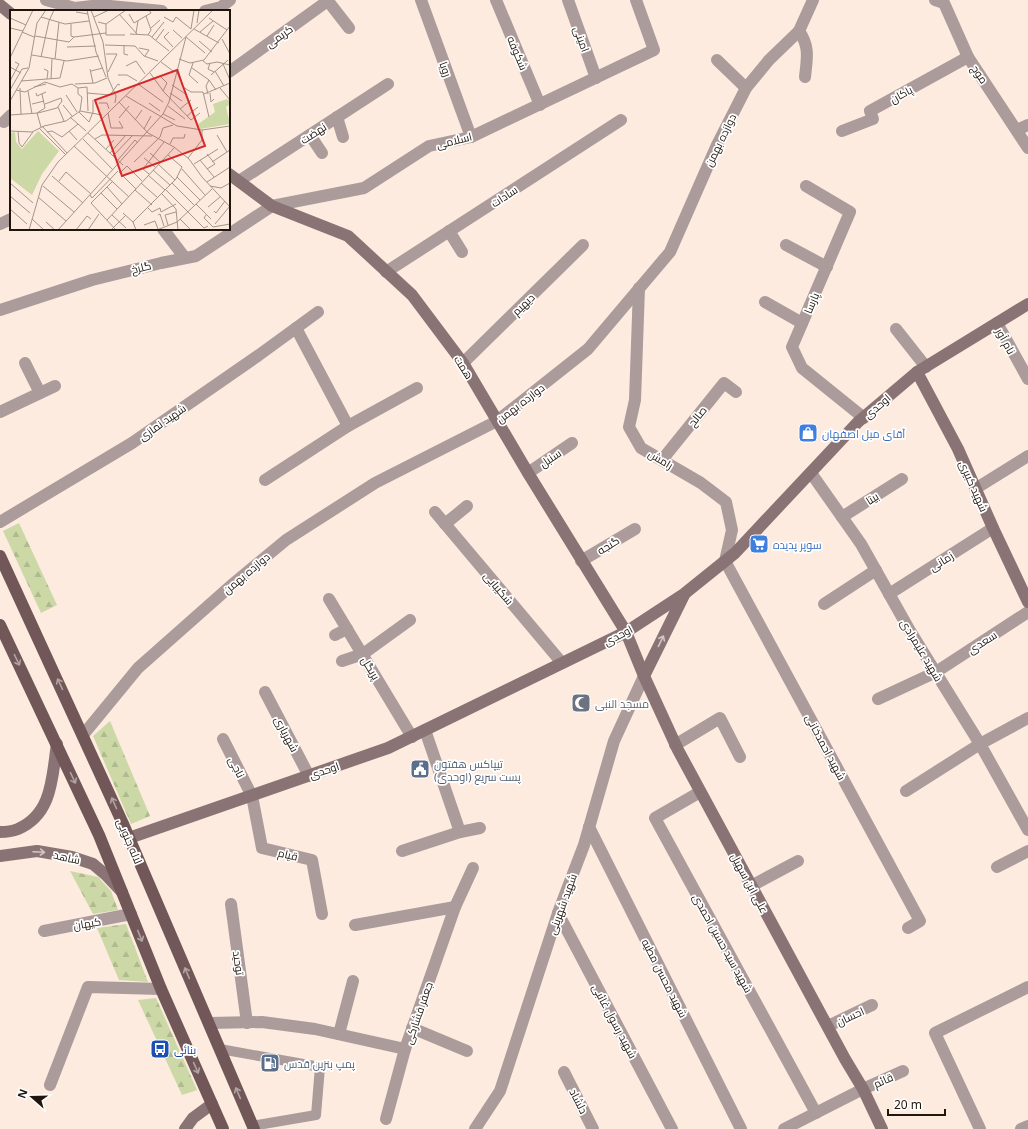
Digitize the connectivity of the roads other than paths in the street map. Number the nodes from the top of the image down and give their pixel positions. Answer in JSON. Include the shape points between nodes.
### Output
{"nodes":[{"id":1,"x":46,"y":0,"type":"edge"},
{"id":2,"x":157,"y":0,"type":"edge"},
{"id":3,"x":328,"y":0,"type":"edge"},
{"id":4,"x":421,"y":0,"type":"edge"},
{"id":5,"x":496,"y":0,"type":"edge"},
{"id":6,"x":568,"y":0,"type":"edge"},
{"id":7,"x":636,"y":0,"type":"edge"},
{"id":8,"x":813,"y":0,"type":"edge"},
{"id":9,"x":941,"y":1,"type":"edge"},
{"id":10,"x":223,"y":2,"type":"edge"},
{"id":11,"x":0,"y":5,"type":"edge"},
{"id":12,"x":151,"y":10,"type":"edge"},
{"id":13,"x":161,"y":10,"type":"edge"},
{"id":14,"x":207,"y":10,"type":"edge"},
{"id":15,"x":10,"y":13,"type":"edge"},
{"id":16,"x":349,"y":28,"type":"dead end"},
{"id":17,"x":799,"y":31,"type":"junction"},
{"id":18,"x":968,"y":57,"type":"junction"},
{"id":19,"x":717,"y":60,"type":"dead end"},
{"id":20,"x":230,"y":71,"type":"edge"},
{"id":21,"x":805,"y":77,"type":"dead end"},
{"id":22,"x":596,"y":78,"type":"junction"},
{"id":23,"x":388,"y":84,"type":"dead end"},
{"id":24,"x":746,"y":88,"type":"junction"},
{"id":25,"x":540,"y":105,"type":"junction"},
{"id":26,"x":337,"y":117,"type":"junction"},
{"id":27,"x":621,"y":120,"type":"dead end"},
{"id":28,"x":1028,"y":125,"type":"edge"},
{"id":29,"x":1016,"y":130,"type":"junction"},
{"id":30,"x":842,"y":131,"type":"dead end"},
{"id":31,"x":310,"y":135,"type":"junction"},
{"id":32,"x":343,"y":137,"type":"dead end"},
{"id":33,"x":471,"y":138,"type":"junction"},
{"id":34,"x":1028,"y":148,"type":"edge"},
{"id":35,"x":322,"y":152,"type":"dead end"},
{"id":36,"x":234,"y":178,"type":"edge"},
{"id":37,"x":806,"y":186,"type":"dead end"},
{"id":38,"x":272,"y":206,"type":"junction"},
{"id":39,"x":10,"y":219,"type":"edge"},
{"id":40,"x":0,"y":224,"type":"edge"},
{"id":41,"x":164,"y":230,"type":"edge"},
{"id":42,"x":449,"y":231,"type":"junction"},
{"id":43,"x":583,"y":245,"type":"dead end"},
{"id":44,"x":786,"y":245,"type":"dead end"},
{"id":45,"x":462,"y":252,"type":"dead end"},
{"id":46,"x":185,"y":258,"type":"junction"},
{"id":47,"x":827,"y":267,"type":"junction"},
{"id":48,"x":386,"y":272,"type":"junction"},
{"id":49,"x":639,"y":288,"type":"junction"},
{"id":50,"x":765,"y":302,"type":"dead end"},
{"id":51,"x":1028,"y":304,"type":"edge"},
{"id":52,"x":0,"y":310,"type":"edge"},
{"id":53,"x":318,"y":312,"type":"dead end"},
{"id":54,"x":802,"y":323,"type":"junction"},
{"id":55,"x":997,"y":323,"type":"junction"},
{"id":56,"x":296,"y":328,"type":"junction"},
{"id":57,"x":896,"y":330,"type":"dead end"},
{"id":58,"x":25,"y":363,"type":"dead end"},
{"id":59,"x":463,"y":363,"type":"junction"},
{"id":60,"x":921,"y":369,"type":"junction"},
{"id":61,"x":1028,"y":379,"type":"edge"},
{"id":62,"x":56,"y":386,"type":"dead end"},
{"id":63,"x":417,"y":388,"type":"dead end"},
{"id":64,"x":736,"y":392,"type":"dead end"},
{"id":65,"x":40,"y":393,"type":"junction"},
{"id":66,"x":0,"y":412,"type":"edge"},
{"id":67,"x":864,"y":418,"type":"junction"},
{"id":68,"x":497,"y":421,"type":"junction"},
{"id":69,"x":348,"y":426,"type":"junction"},
{"id":70,"x":572,"y":443,"type":"dead end"},
{"id":71,"x":1028,"y":456,"type":"edge"},
{"id":72,"x":662,"y":460,"type":"junction"},
{"id":73,"x":811,"y":472,"type":"junction"},
{"id":74,"x":528,"y":473,"type":"junction"},
{"id":75,"x":902,"y":479,"type":"dead end"},
{"id":76,"x":265,"y":480,"type":"dead end"},
{"id":77,"x":975,"y":488,"type":"junction"},
{"id":78,"x":467,"y":506,"type":"dead end"},
{"id":79,"x":435,"y":512,"type":"dead end"},
{"id":80,"x":842,"y":517,"type":"junction"},
{"id":81,"x":0,"y":522,"type":"edge"},
{"id":82,"x":445,"y":524,"type":"junction"},
{"id":83,"x":993,"y":528,"type":"junction"},
{"id":84,"x":635,"y":529,"type":"dead end"},
{"id":85,"x":0,"y":556,"type":"edge"},
{"id":86,"x":581,"y":560,"type":"junction"},
{"id":87,"x":725,"y":561,"type":"junction"},
{"id":88,"x":876,"y":570,"type":"junction"},
{"id":89,"x":684,"y":594,"type":"junction"},
{"id":90,"x":889,"y":594,"type":"junction"},
{"id":91,"x":328,"y":600,"type":"dead end"},
{"id":92,"x":1028,"y":602,"type":"edge"},
{"id":93,"x":824,"y":604,"type":"dead end"},
{"id":94,"x":1028,"y":612,"type":"edge"},
{"id":95,"x":410,"y":620,"type":"dead end"},
{"id":96,"x":0,"y":625,"type":"edge"},
{"id":97,"x":347,"y":629,"type":"junction"},
{"id":98,"x":626,"y":632,"type":"junction"},
{"id":99,"x":336,"y":635,"type":"dead end"},
{"id":100,"x":363,"y":654,"type":"junction"},
{"id":101,"x":342,"y":661,"type":"dead end"},
{"id":102,"x":562,"y":663,"type":"junction"},
{"id":103,"x":936,"y":672,"type":"junction"},
{"id":104,"x":644,"y":676,"type":"junction"},
{"id":105,"x":265,"y":692,"type":"dead end"},
{"id":106,"x":878,"y":699,"type":"dead end"},
{"id":107,"x":1028,"y":718,"type":"edge"},
{"id":108,"x":425,"y":730,"type":"junction"},
{"id":109,"x":83,"y":735,"type":"junction"},
{"id":110,"x":412,"y":736,"type":"junction"},
{"id":111,"x":223,"y":739,"type":"dead end"},
{"id":112,"x":57,"y":744,"type":"junction"},
{"id":113,"x":980,"y":744,"type":"junction"},
{"id":114,"x":675,"y":745,"type":"junction"},
{"id":115,"x":740,"y":757,"type":"dead end"},
{"id":116,"x":309,"y":776,"type":"junction"},
{"id":117,"x":906,"y":790,"type":"dead end"},
{"id":118,"x":700,"y":792,"type":"junction"},
{"id":119,"x":252,"y":796,"type":"junction"},
{"id":120,"x":589,"y":827,"type":"junction"},
{"id":121,"x":480,"y":828,"type":"dead end"},
{"id":122,"x":1028,"y":830,"type":"edge"},
{"id":123,"x":0,"y":832,"type":"edge"},
{"id":124,"x":460,"y":832,"type":"junction"},
{"id":125,"x":130,"y":838,"type":"junction"},
{"id":126,"x":402,"y":851,"type":"dead end"},
{"id":127,"x":1028,"y":851,"type":"edge"},
{"id":128,"x":0,"y":856,"type":"edge"},
{"id":129,"x":798,"y":861,"type":"dead end"},
{"id":130,"x":997,"y":867,"type":"dead end"},
{"id":131,"x":473,"y":868,"type":"dead end"},
{"id":132,"x":751,"y":886,"type":"junction"},
{"id":133,"x":123,"y":893,"type":"junction"},
{"id":134,"x":231,"y":904,"type":"dead end"},
{"id":135,"x":455,"y":907,"type":"junction"},
{"id":136,"x":558,"y":912,"type":"junction"},
{"id":137,"x":132,"y":914,"type":"junction"},
{"id":138,"x":322,"y":914,"type":"dead end"},
{"id":139,"x":355,"y":925,"type":"dead end"},
{"id":140,"x":908,"y":928,"type":"dead end"},
{"id":141,"x":44,"y":931,"type":"dead end"},
{"id":142,"x":353,"y":981,"type":"dead end"},
{"id":143,"x":1028,"y":987,"type":"edge"},
{"id":144,"x":161,"y":989,"type":"junction"},
{"id":145,"x":872,"y":1005,"type":"dead end"},
{"id":146,"x":209,"y":1023,"type":"junction"},
{"id":147,"x":247,"y":1023,"type":"junction"},
{"id":148,"x":828,"y":1026,"type":"junction"},
{"id":149,"x":412,"y":1028,"type":"junction"},
{"id":150,"x":338,"y":1034,"type":"junction"},
{"id":151,"x":220,"y":1049,"type":"junction"},
{"id":152,"x":405,"y":1049,"type":"junction"},
{"id":153,"x":467,"y":1051,"type":"dead end"},
{"id":154,"x":903,"y":1071,"type":"dead end"},
{"id":155,"x":564,"y":1072,"type":"dead end"},
{"id":156,"x":50,"y":1085,"type":"dead end"},
{"id":157,"x":863,"y":1089,"type":"junction"},
{"id":158,"x":212,"y":1104,"type":"junction"},
{"id":159,"x":816,"y":1113,"type":"junction"},
{"id":160,"x":386,"y":1119,"type":"dead end"},
{"id":161,"x":1028,"y":1126,"type":"edge"},
{"id":162,"x":253,"y":1127,"type":"edge"},
{"id":163,"x":185,"y":1129,"type":"edge"},
{"id":164,"x":223,"y":1129,"type":"edge"},
{"id":165,"x":476,"y":1129,"type":"edge"},
{"id":166,"x":593,"y":1129,"type":"edge"},
{"id":167,"x":672,"y":1129,"type":"edge"},
{"id":168,"x":741,"y":1129,"type":"edge"},
{"id":169,"x":784,"y":1129,"type":"edge"},
{"id":170,"x":882,"y":1129,"type":"edge"},
{"id":171,"x":980,"y":1129,"type":"edge"},
{"id":172,"x":1022,"y":1129,"type":"edge"}],
"edges":[{"from":1,"to":12,"type":"street","via":[[75,8],[100,5]]},
{"from":2,"to":13,"type":"street"},
{"from":3,"to":16,"type":"street"},
{"from":3,"to":20,"type":"street","name":"کریمی"},
{"from":4,"to":33,"type":"street","name":"رویا"},
{"from":5,"to":25,"type":"street","name":"شکوفه"},
{"from":6,"to":22,"type":"street","name":"امینی"},
{"from":7,"to":22,"type":"street","name":"اسلامی","via":[[654,50]]},
{"from":8,"to":17,"type":"street","name":"دوازده بهمن"},
{"from":9,"to":18,"type":"street","name":"موج"},
{"from":10,"to":14,"type":"street"},
{"from":11,"to":15,"type":"street"},
{"from":17,"to":21,"type":"street","via":[[807,51]]},
{"from":17,"to":24,"type":"street","name":"دوازده بهمن","via":[[769,60]]},
{"from":18,"to":29,"type":"street","name":"موج"},
{"from":18,"to":30,"type":"street","name":"پاکان","via":[[870,110],[873,119]]},
{"from":19,"to":24,"type":"street"},
{"from":22,"to":25,"type":"street","name":"اسلامی"},
{"from":23,"to":26,"type":"street","name":"نهضت"},
{"from":24,"to":49,"type":"street","name":"دوازده بهمن","via":[[717,145],[670,252]]},
{"from":25,"to":33,"type":"street","name":"اسلامی"},
{"from":26,"to":31,"type":"street","name":"نهضت"},
{"from":26,"to":32,"type":"street"},
{"from":27,"to":42,"type":"street","name":"سادات"},
{"from":28,"to":29,"type":"street"},
{"from":29,"to":34,"type":"street","name":"موج"},
{"from":31,"to":35,"type":"street"},
{"from":31,"to":36,"type":"street","name":"نهضت"},
{"from":33,"to":38,"type":"street","name":"اسلامی","via":[[430,146],[364,188]]},
{"from":36,"to":38,"type":"street","name":"همت"},
{"from":37,"to":47,"type":"street","name":"پارسا","via":[[850,212]]},
{"from":38,"to":46,"type":"street","name":"گلرخ","via":[[196,256]]},
{"from":38,"to":48,"type":"street","name":"همت","via":[[348,236]]},
{"from":39,"to":40,"type":"street"},
{"from":41,"to":46,"type":"street"},
{"from":42,"to":45,"type":"street"},
{"from":42,"to":48,"type":"street","name":"سادات"},
{"from":43,"to":59,"type":"street","name":"دیهیم"},
{"from":44,"to":47,"type":"street"},
{"from":46,"to":52,"type":"street","name":"گلرخ","via":[[92,280]]},
{"from":47,"to":54,"type":"street","name":"پارسا"},
{"from":48,"to":59,"type":"street","name":"همت","via":[[412,295]]},
{"from":49,"to":68,"type":"street","name":"دوازده بهمن","via":[[588,350]]},
{"from":49,"to":72,"type":"street","name":"رامش","via":[[635,392],[629,427],[641,448]]},
{"from":50,"to":54,"type":"street"},
{"from":51,"to":55,"type":"street","name":"اوحدی"},
{"from":53,"to":56,"type":"street","name":"شهید نمازی"},
{"from":54,"to":67,"type":"street","name":"پارسا","via":[[792,348],[802,368]]},
{"from":55,"to":60,"type":"street","name":"اوحدی"},
{"from":55,"to":61,"type":"street","name":"نام آور"},
{"from":56,"to":69,"type":"street"},
{"from":56,"to":81,"type":"street","name":"شهید نمازی","via":[[132,443]]},
{"from":57,"to":60,"type":"street"},
{"from":58,"to":65,"type":"street"},
{"from":59,"to":68,"type":"street","name":"همت"},
{"from":60,"to":67,"type":"street","name":"اوحدی"},
{"from":60,"to":77,"type":"street","name":"شهید کبیری"},
{"from":62,"to":65,"type":"street"},
{"from":63,"to":69,"type":"street"},
{"from":64,"to":72,"type":"street","name":"صالح","via":[[724,383]]},
{"from":65,"to":66,"type":"street"},
{"from":67,"to":73,"type":"street","name":"اوحدی"},
{"from":68,"to":74,"type":"street","name":"همت"},
{"from":68,"to":109,"type":"street","name":"دوازده بهمن","via":[[375,483],[286,540],[138,668]]},
{"from":69,"to":76,"type":"street"},
{"from":70,"to":74,"type":"street","name":"سنبل"},
{"from":71,"to":77,"type":"street"},
{"from":72,"to":87,"type":"street","name":"رامش","via":[[701,483],[726,502],[732,530]]},
{"from":73,"to":80,"type":"street","name":"شهید علیمرادی"},
{"from":73,"to":87,"type":"street","name":"اوحدی"},
{"from":74,"to":86,"type":"street","name":"همت"},
{"from":75,"to":80,"type":"street","name":"بیتا"},
{"from":77,"to":83,"type":"street","name":"شهید کبیری"},
{"from":78,"to":82,"type":"street"},
{"from":79,"to":82,"type":"street","name":"شکیبایی"},
{"from":80,"to":88,"type":"street","name":"شهید علیمرادی"},
{"from":82,"to":102,"type":"street","name":"شکیبایی"},
{"from":83,"to":90,"type":"street","name":"زمانی"},
{"from":83,"to":92,"type":"street","name":"شهید کبیری"},
{"from":84,"to":86,"type":"street","name":"گنجه"},
{"from":109,"to":85,"type":"main road","name":"لاله جنوبی","one_way":true},
{"from":86,"to":98,"type":"street","name":"همت"},
{"from":87,"to":89,"type":"street","name":"اوحدی"},
{"from":87,"to":140,"type":"street","name":"شهید احمدخانی","via":[[920,921]]},
{"from":88,"to":90,"type":"street","name":"شهید علیمرادی"},
{"from":88,"to":93,"type":"street"},
{"from":89,"to":98,"type":"street","name":"اوحدی"},
{"from":104,"to":89,"type":"street","one_way":true},
{"from":90,"to":103,"type":"street","name":"شهید علیمرادی"},
{"from":91,"to":97,"type":"street","name":"پریگل"},
{"from":94,"to":103,"type":"street","name":"سعدی"},
{"from":95,"to":100,"type":"street"},
{"from":96,"to":112,"type":"main road","one_way":true},
{"from":97,"to":99,"type":"street"},
{"from":97,"to":100,"type":"street","name":"پریگل"},
{"from":98,"to":102,"type":"street","name":"اوحدی"},
{"from":98,"to":104,"type":"street","name":"علی ابن سهیل"},
{"from":100,"to":101,"type":"street"},
{"from":100,"to":110,"type":"street","name":"پریگل"},
{"from":102,"to":108,"type":"street","name":"اوحدی"},
{"from":103,"to":106,"type":"street","name":"سعدی"},
{"from":103,"to":113,"type":"street","name":"شهید علیمرادی"},
{"from":104,"to":114,"type":"street","name":"علی ابن سهیل"},
{"from":104,"to":120,"type":"street","name":"شهید شهرینی","via":[[614,741]]},
{"from":105,"to":116,"type":"street","name":"شهریاری"},
{"from":107,"to":113,"type":"street"},
{"from":108,"to":110,"type":"street","name":"اوحدی"},
{"from":108,"to":124,"type":"street"},
{"from":125,"to":109,"type":"main road","name":"لاله جنوبی","one_way":true},
{"from":110,"to":116,"type":"street","name":"اوحدی","via":[[388,748]]},
{"from":111,"to":119,"type":"street","name":"ناجی"},
{"from":112,"to":123,"type":"street","via":[[50,787],[42,810],[34,820],[17,830]]},
{"from":112,"to":133,"type":"main road","one_way":true},
{"from":113,"to":117,"type":"street"},
{"from":113,"to":122,"type":"street","name":"شهید علیمرادی"},
{"from":114,"to":115,"type":"street","via":[[720,718]]},
{"from":114,"to":118,"type":"street","name":"علی ابن سهیل"},
{"from":116,"to":119,"type":"street","name":"اوحدی"},
{"from":118,"to":132,"type":"street","name":"علی ابن سهیل"},
{"from":118,"to":159,"type":"street","name":"شهید سید حسین احمدی","via":[[655,818]]},
{"from":119,"to":125,"type":"street","name":"اوحدی"},
{"from":119,"to":138,"type":"street","name":"قیام","via":[[262,848],[312,860]]},
{"from":120,"to":136,"type":"street","name":"شهید شهرینی"},
{"from":120,"to":168,"type":"street","name":"شهید محسن مطیه"},
{"from":121,"to":124,"type":"street"},
{"from":124,"to":126,"type":"street"},
{"from":146,"to":125,"type":"main road","name":"لاله جنوبی","one_way":true},
{"from":127,"to":130,"type":"street"},
{"from":128,"to":133,"type":"street","name":"شاهد","one_way":true,"via":[[37,851],[72,857],[93,864]]},
{"from":129,"to":132,"type":"street"},
{"from":131,"to":135,"type":"street","name":"جعفر فشارکی"},
{"from":132,"to":148,"type":"street","name":"علی ابن سهیل"},
{"from":133,"to":137,"type":"main road"},
{"from":134,"to":147,"type":"street","name":"توحید"},
{"from":135,"to":139,"type":"street"},
{"from":135,"to":149,"type":"street","name":"جعفر فشارکی"},
{"from":136,"to":165,"type":"street","name":"شهید شهرینی","via":[[500,1091]]},
{"from":136,"to":167,"type":"street","name":"شهید رسول غائبی"},
{"from":137,"to":141,"type":"street","name":"کیهان"},
{"from":137,"to":144,"type":"main road","one_way":true},
{"from":142,"to":150,"type":"street"},
{"from":143,"to":171,"type":"street","via":[[935,1033]]},
{"from":144,"to":156,"type":"street","via":[[88,987]]},
{"from":144,"to":158,"type":"main road","one_way":true},
{"from":145,"to":148,"type":"street","name":"احسان"},
{"from":146,"to":147,"type":"street","name":"جعفر فشارکی"},
{"from":146,"to":151,"type":"main road","name":"لاله جنوبی"},
{"from":147,"to":150,"type":"street","name":"جعفر فشارکی","via":[[262,1022]]},
{"from":148,"to":157,"type":"street","name":"علی ابن سهیل"},
{"from":149,"to":152,"type":"street","name":"جعفر فشارکی"},
{"from":149,"to":153,"type":"street"},
{"from":150,"to":152,"type":"street","name":"جعفر فشارکی"},
{"from":162,"to":151,"type":"main road","name":"لاله جنوبی","one_way":true},
{"from":151,"to":162,"type":"lane","via":[[320,1067],[316,1115]]},
{"from":152,"to":160,"type":"street"},
{"from":154,"to":157,"type":"street","name":"قائم"},
{"from":155,"to":166,"type":"street","name":"دلشاد"},
{"from":157,"to":159,"type":"street","name":"قائم"},
{"from":157,"to":170,"type":"street","name":"علی ابن سهیل"},
{"from":158,"to":163,"type":"street","via":[[193,1118]]},
{"from":158,"to":164,"type":"main road"},
{"from":159,"to":169,"type":"street","name":"قائم"},
{"from":161,"to":172,"type":"street"}]}
